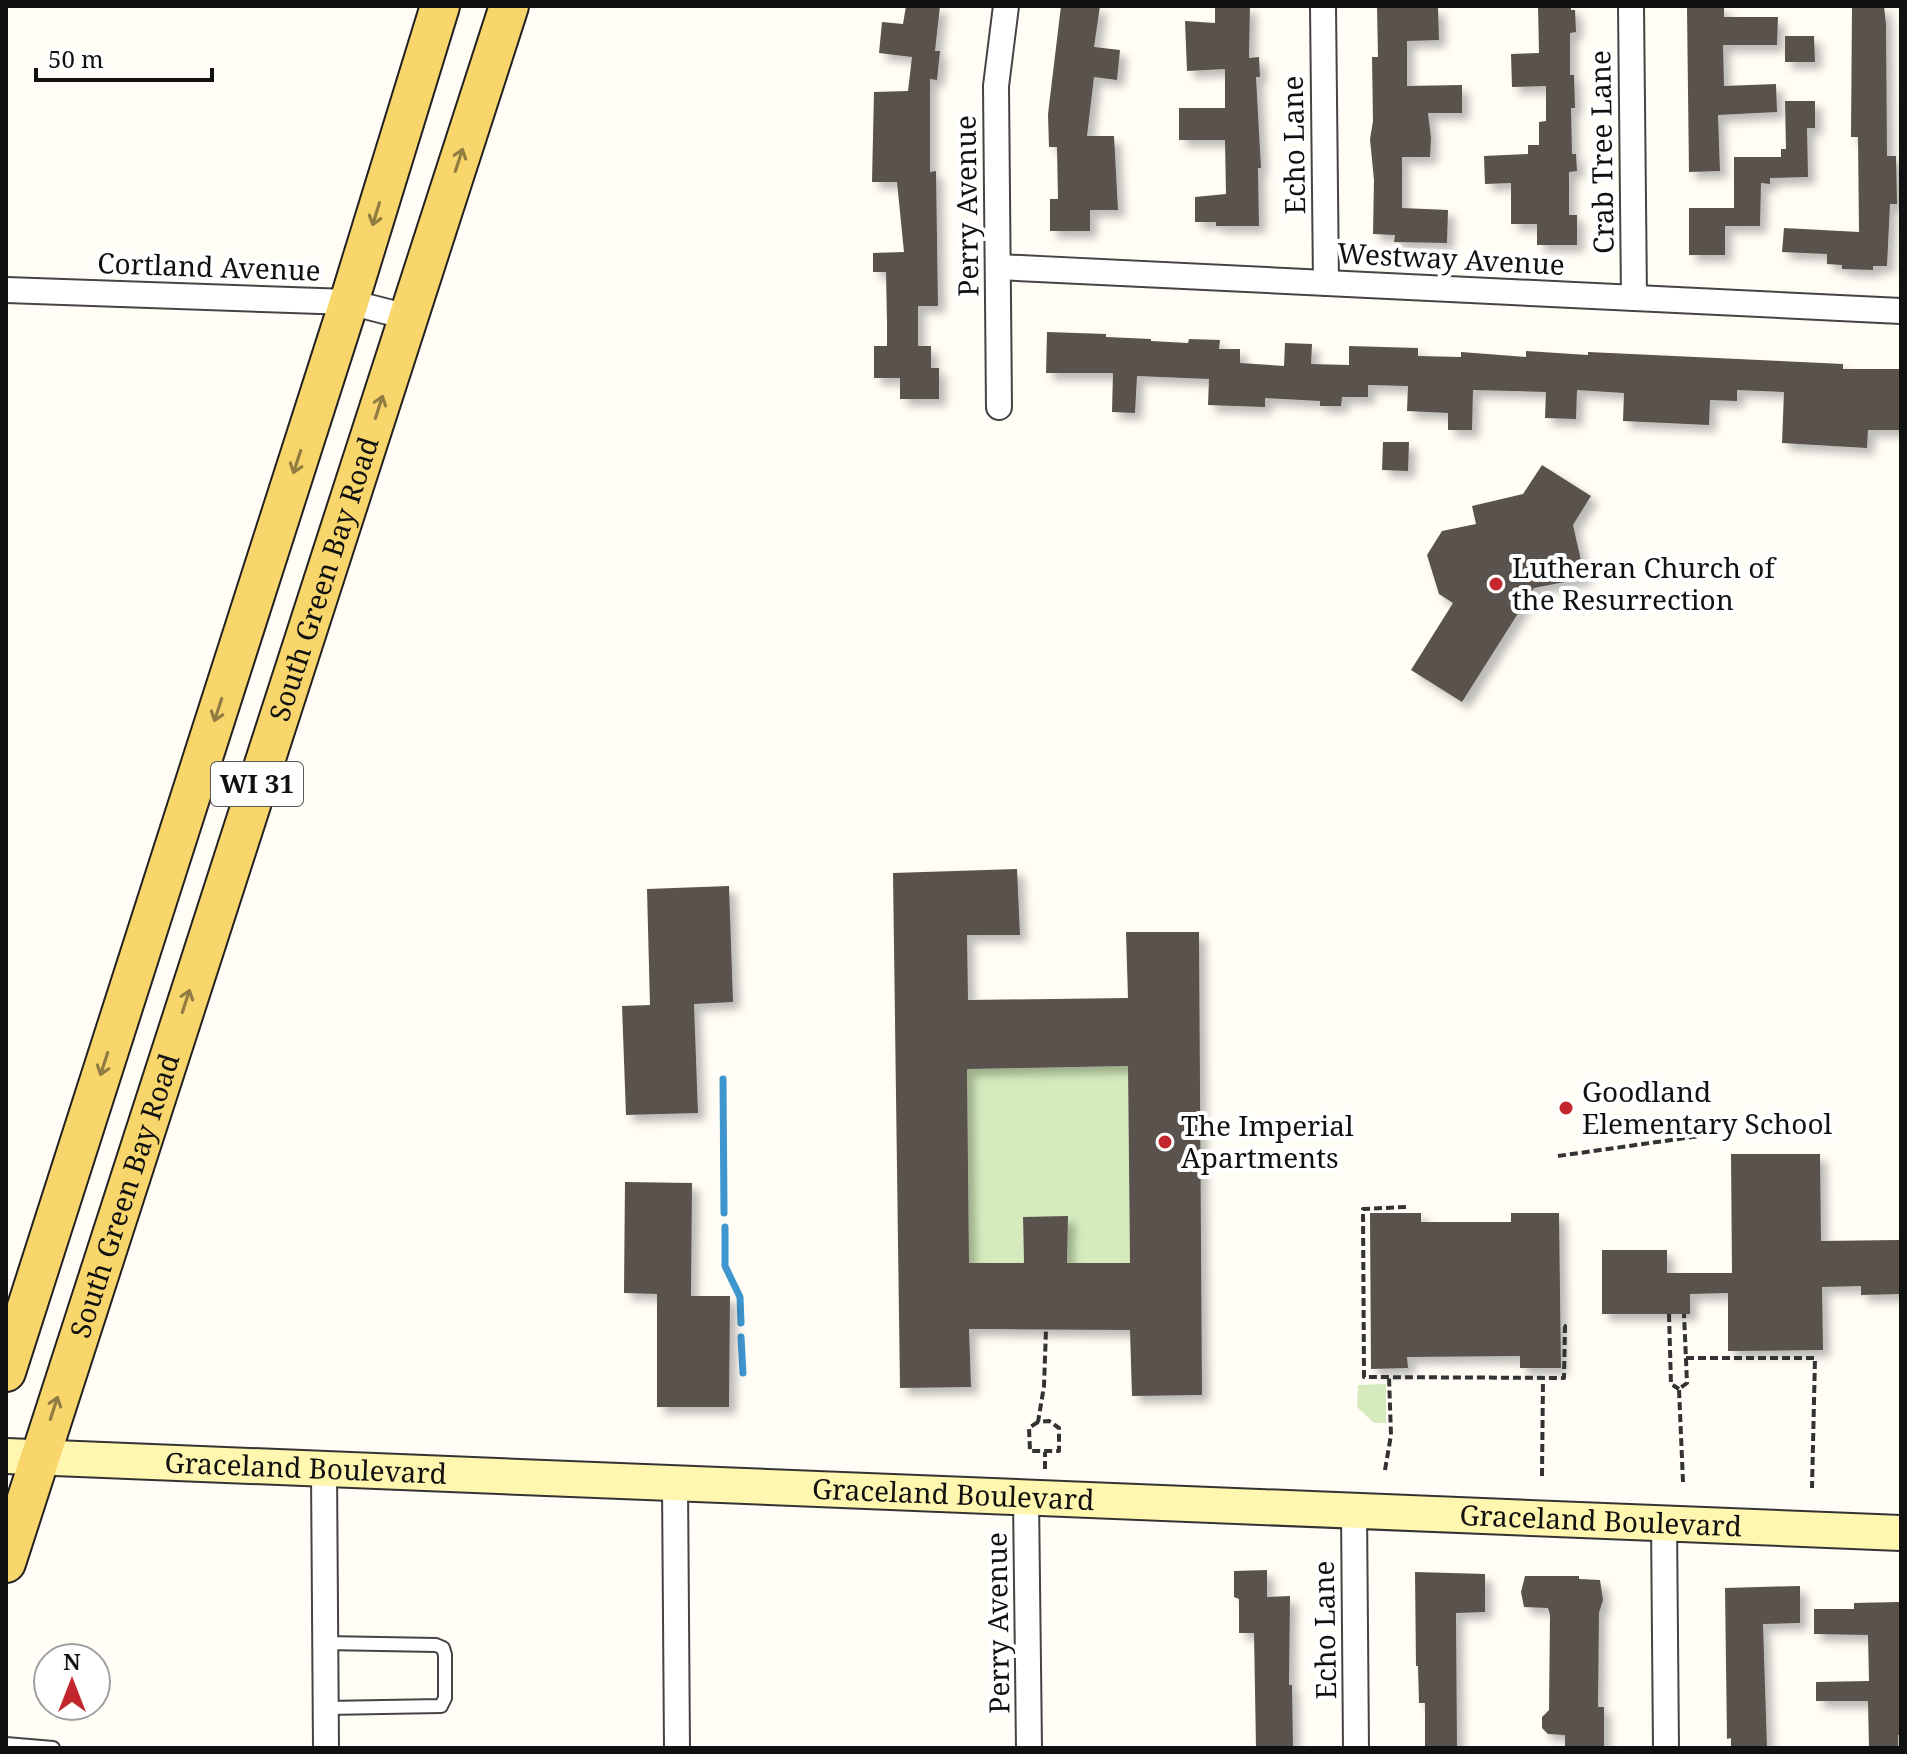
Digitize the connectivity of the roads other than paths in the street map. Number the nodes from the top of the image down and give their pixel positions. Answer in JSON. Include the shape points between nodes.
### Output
{"nodes":[{"id":1,"x":440,"y":6,"type":"edge"},
{"id":2,"x":509,"y":6,"type":"edge"},
{"id":3,"x":1006,"y":6,"type":"edge"},
{"id":4,"x":1323,"y":6,"type":"edge"},
{"id":5,"x":1631,"y":6,"type":"edge"},
{"id":6,"x":998,"y":267,"type":"junction"},
{"id":7,"x":1326,"y":283,"type":"junction"},
{"id":8,"x":6,"y":290,"type":"edge"},
{"id":9,"x":1634,"y":298,"type":"junction"},
{"id":10,"x":349,"y":302,"type":"junction"},
{"id":11,"x":1901,"y":311,"type":"edge"},
{"id":12,"x":408,"y":317,"type":"junction"},
{"id":13,"x":999,"y":407,"type":"dead end"},
{"id":14,"x":6,"y":1372,"type":"edge"},
{"id":15,"x":22,"y":1457,"type":"edge"},
{"id":16,"x":324,"y":1470,"type":"junction"},
{"id":17,"x":675,"y":1484,"type":"junction"},
{"id":18,"x":1026,"y":1498,"type":"junction"},
{"id":19,"x":1354,"y":1511,"type":"junction"},
{"id":20,"x":1664,"y":1523,"type":"junction"},
{"id":21,"x":1901,"y":1533,"type":"edge"},
{"id":22,"x":6,"y":1563,"type":"edge"},
{"id":23,"x":325,"y":1643,"type":"junction"},
{"id":24,"x":326,"y":1708,"type":"junction"},
{"id":25,"x":6,"y":1744,"type":"edge"},
{"id":26,"x":53,"y":1748,"type":"edge"},
{"id":27,"x":326,"y":1748,"type":"edge"},
{"id":28,"x":677,"y":1748,"type":"edge"},
{"id":29,"x":1029,"y":1748,"type":"edge"},
{"id":30,"x":1356,"y":1748,"type":"edge"},
{"id":31,"x":1666,"y":1748,"type":"edge"}],
"edges":[{"from":1,"to":10,"type":"main road","name":"South Green Bay Road","number":"WI 31","one_way":true},
{"from":12,"to":2,"type":"main road","name":"South Green Bay Road","number":"WI 31","one_way":true},
{"from":3,"to":6,"type":"street","name":"Perry Avenue","via":[[996,86]]},
{"from":4,"to":7,"type":"street","name":"Echo Lane"},
{"from":5,"to":9,"type":"street","name":"Crab Tree Lane"},
{"from":6,"to":7,"type":"street","name":"Westway Avenue"},
{"from":6,"to":13,"type":"street","name":"Perry Avenue"},
{"from":7,"to":9,"type":"street","name":"Westway Avenue"},
{"from":8,"to":10,"type":"street","name":"Cortland Avenue"},
{"from":9,"to":11,"type":"street","name":"Westway Avenue"},
{"from":10,"to":12,"type":"street","name":"Cortland Avenue"},
{"from":10,"to":14,"type":"main road","name":"South Green Bay Road","number":"WI 31","one_way":true},
{"from":15,"to":12,"type":"main road","name":"South Green Bay Road","number":"WI 31","one_way":true},
{"from":15,"to":16,"type":"street","name":"Graceland Boulevard"},
{"from":15,"to":22,"type":"main road","name":"South Green Bay Road","number":"WI 31"},
{"from":16,"to":17,"type":"street","name":"Graceland Boulevard"},
{"from":16,"to":23,"type":"street"},
{"from":17,"to":18,"type":"street","name":"Graceland Boulevard"},
{"from":17,"to":28,"type":"street"},
{"from":18,"to":19,"type":"street","name":"Graceland Boulevard"},
{"from":18,"to":29,"type":"street","name":"Perry Avenue"},
{"from":19,"to":20,"type":"street","name":"Graceland Boulevard"},
{"from":19,"to":30,"type":"street","name":"Echo Lane"},
{"from":20,"to":21,"type":"street","name":"Graceland Boulevard"},
{"from":20,"to":31,"type":"street"},
{"from":23,"to":24,"type":"street"},
{"from":23,"to":24,"type":"lane","via":[[436,1645],[445,1655],[441,1706]]},
{"from":24,"to":27,"type":"street"},
{"from":25,"to":26,"type":"lane"}]}
